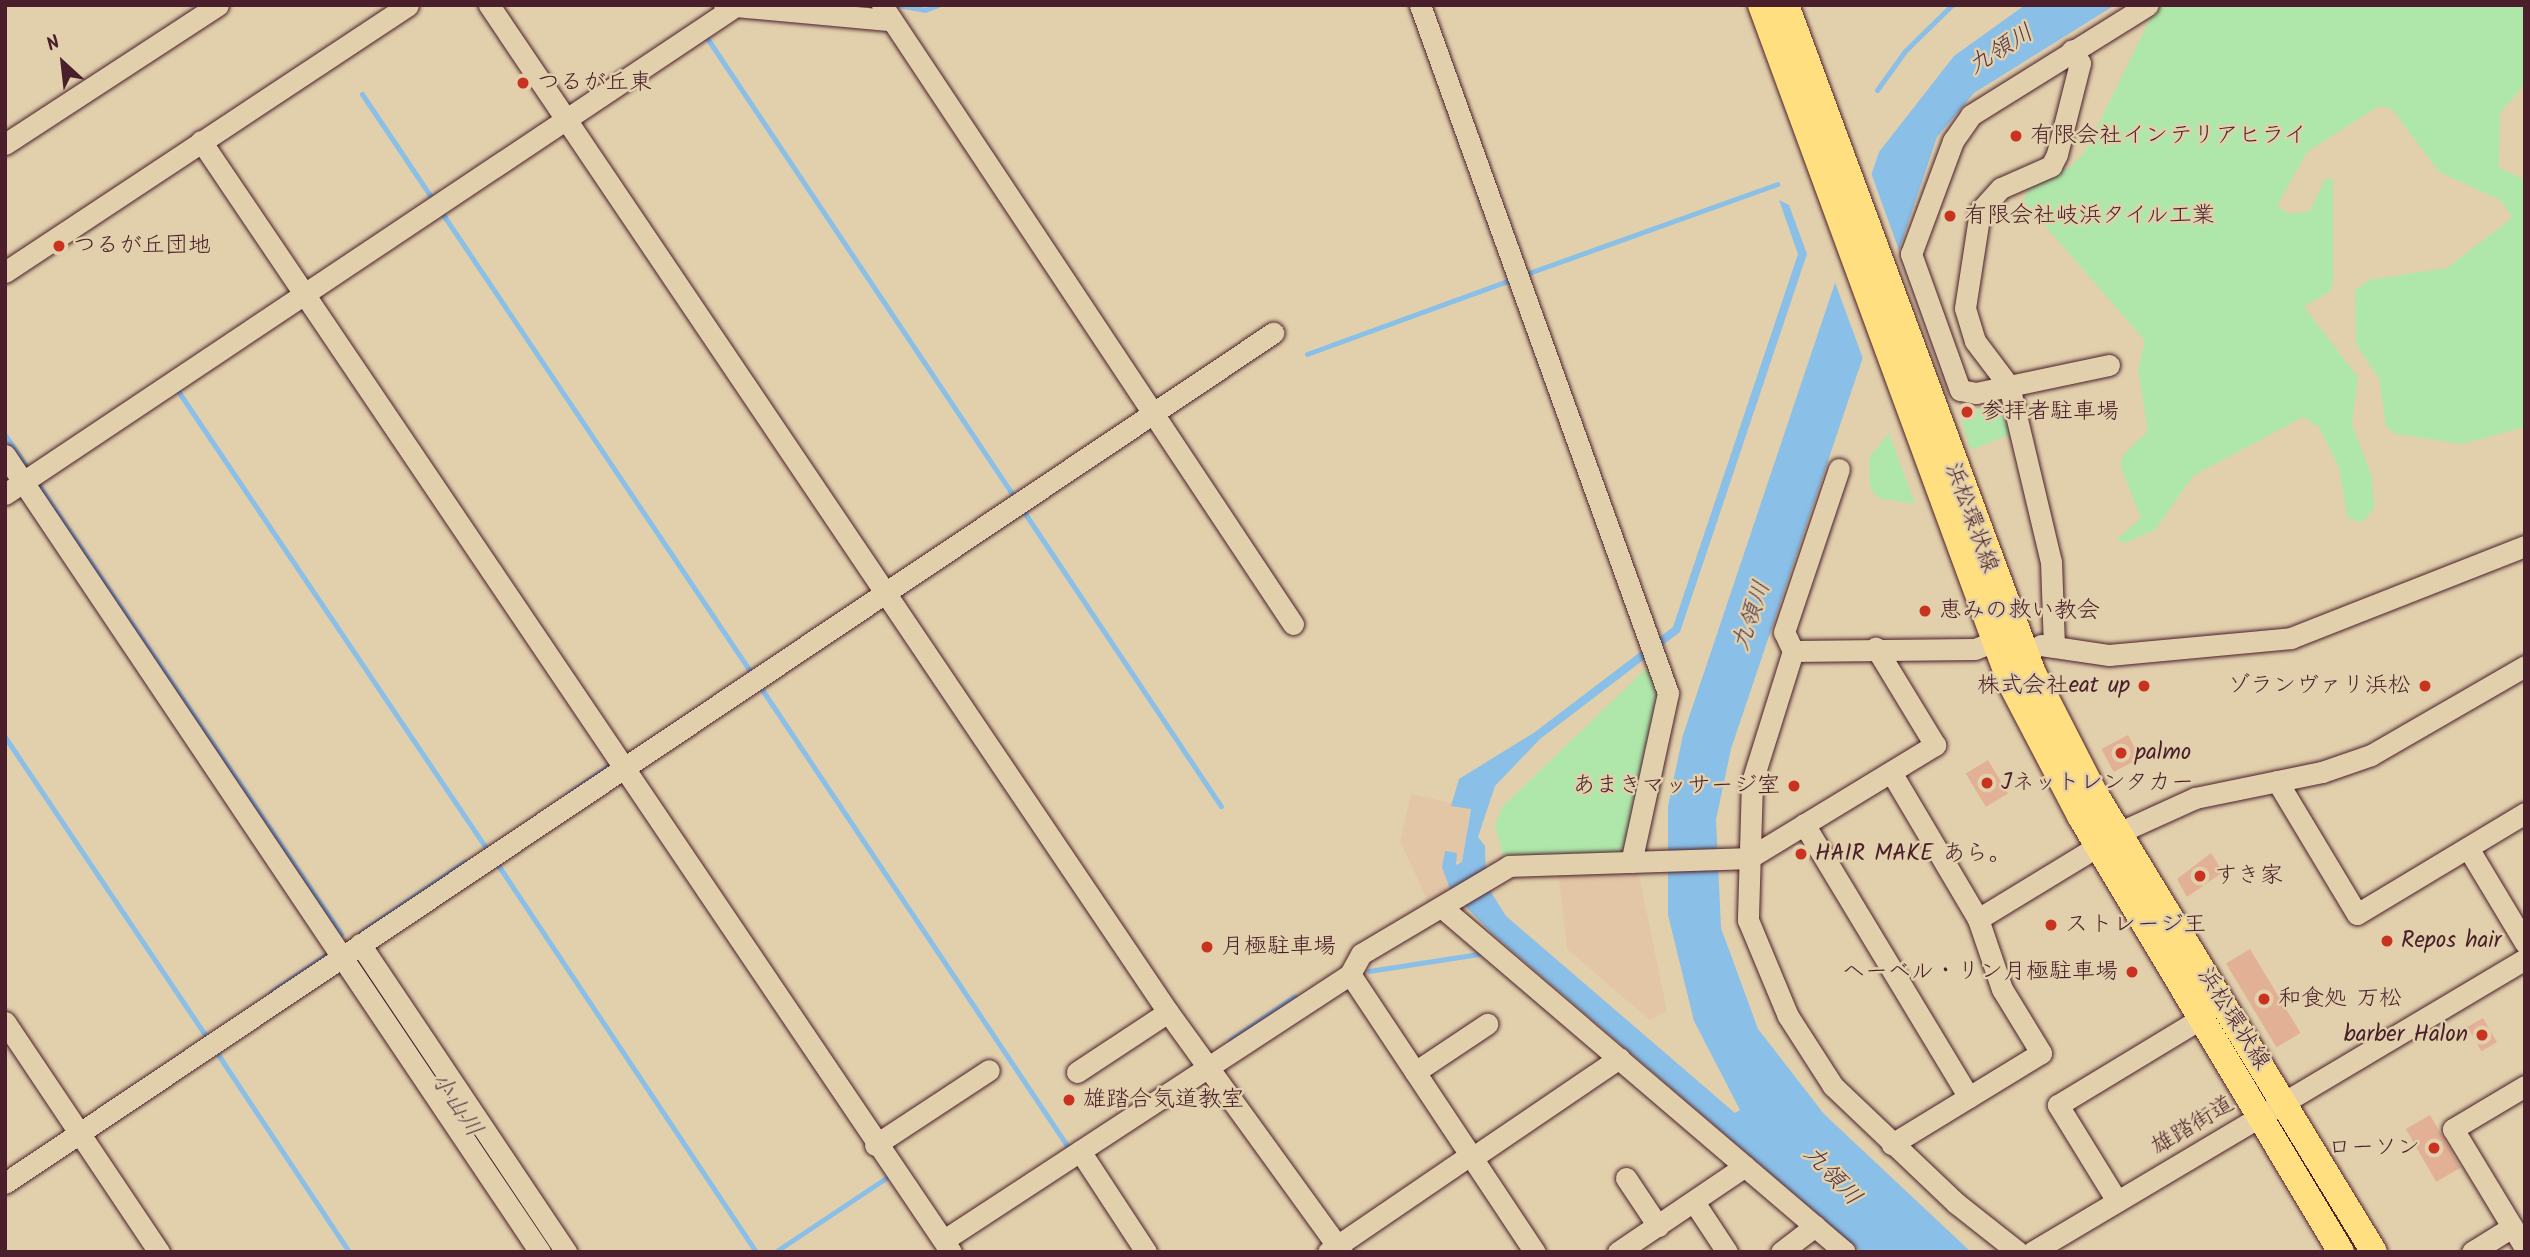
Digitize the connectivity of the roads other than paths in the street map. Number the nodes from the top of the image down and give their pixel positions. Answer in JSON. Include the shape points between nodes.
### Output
{"nodes":[{"id":1,"x":218,"y":5,"type":"edge"},
{"id":2,"x":408,"y":5,"type":"edge"},
{"id":3,"x":489,"y":5,"type":"edge"},
{"id":4,"x":1420,"y":5,"type":"edge"},
{"id":5,"x":1760,"y":5,"type":"edge"},
{"id":6,"x":1786,"y":5,"type":"edge"},
{"id":7,"x":2148,"y":5,"type":"edge"},
{"id":8,"x":728,"y":7,"type":"edge"},
{"id":9,"x":885,"y":13,"type":"edge"},
{"id":10,"x":2072,"y":50,"type":"junction"},
{"id":11,"x":564,"y":120,"type":"junction"},
{"id":12,"x":201,"y":141,"type":"junction"},
{"id":13,"x":5,"y":144,"type":"edge"},
{"id":14,"x":5,"y":272,"type":"edge"},
{"id":15,"x":304,"y":294,"type":"junction"},
{"id":16,"x":1273,"y":333,"type":"dead end"},
{"id":17,"x":2109,"y":365,"type":"dead end"},
{"id":18,"x":2009,"y":386,"type":"junction"},
{"id":19,"x":1152,"y":414,"type":"junction"},
{"id":20,"x":5,"y":455,"type":"edge"},
{"id":21,"x":1839,"y":469,"type":"dead end"},
{"id":22,"x":30,"y":478,"type":"junction"},
{"id":23,"x":5,"y":494,"type":"edge"},
{"id":24,"x":2525,"y":546,"type":"edge"},
{"id":25,"x":886,"y":592,"type":"junction"},
{"id":26,"x":1293,"y":624,"type":"dead end"},
{"id":27,"x":1993,"y":642,"type":"junction"},
{"id":28,"x":2053,"y":647,"type":"junction"},
{"id":29,"x":1876,"y":649,"type":"junction"},
{"id":30,"x":1793,"y":651,"type":"junction"},
{"id":31,"x":2023,"y":652,"type":"junction"},
{"id":32,"x":2525,"y":666,"type":"edge"},
{"id":33,"x":623,"y":768,"type":"junction"},
{"id":34,"x":1891,"y":772,"type":"junction"},
{"id":35,"x":2277,"y":781,"type":"junction"},
{"id":36,"x":2525,"y":813,"type":"edge"},
{"id":37,"x":1804,"y":824,"type":"junction"},
{"id":38,"x":2108,"y":840,"type":"junction"},
{"id":39,"x":2468,"y":848,"type":"junction"},
{"id":40,"x":1739,"y":859,"type":"junction"},
{"id":41,"x":1642,"y":862,"type":"junction"},
{"id":42,"x":1451,"y":906,"type":"junction"},
{"id":43,"x":1978,"y":919,"type":"junction"},
{"id":44,"x":2525,"y":943,"type":"edge"},
{"id":45,"x":351,"y":950,"type":"junction"},
{"id":46,"x":2525,"y":959,"type":"edge"},
{"id":47,"x":1350,"y":974,"type":"junction"},
{"id":48,"x":1168,"y":1012,"type":"junction"},
{"id":49,"x":2200,"y":1019,"type":"junction"},
{"id":50,"x":5,"y":1022,"type":"edge"},
{"id":51,"x":1487,"y":1024,"type":"dead end"},
{"id":52,"x":1619,"y":1058,"type":"junction"},
{"id":53,"x":1208,"y":1067,"type":"junction"},
{"id":54,"x":989,"y":1070,"type":"dead end"},
{"id":55,"x":1077,"y":1072,"type":"dead end"},
{"id":56,"x":1415,"y":1072,"type":"junction"},
{"id":57,"x":2525,"y":1086,"type":"edge"},
{"id":58,"x":1969,"y":1097,"type":"junction"},
{"id":59,"x":2284,"y":1102,"type":"junction"},
{"id":60,"x":2259,"y":1117,"type":"junction"},
{"id":61,"x":80,"y":1133,"type":"junction"},
{"id":62,"x":1892,"y":1144,"type":"junction"},
{"id":63,"x":875,"y":1145,"type":"junction"},
{"id":64,"x":1080,"y":1151,"type":"junction"},
{"id":65,"x":1471,"y":1156,"type":"junction"},
{"id":66,"x":1745,"y":1166,"type":"junction"},
{"id":67,"x":1626,"y":1178,"type":"dead end"},
{"id":68,"x":5,"y":1183,"type":"edge"},
{"id":69,"x":2117,"y":1201,"type":"junction"},
{"id":70,"x":1694,"y":1202,"type":"junction"},
{"id":71,"x":524,"y":1208,"type":"junction"},
{"id":72,"x":1658,"y":1226,"type":"junction"},
{"id":73,"x":1815,"y":1226,"type":"junction"},
{"id":74,"x":2512,"y":1227,"type":"junction"},
{"id":75,"x":939,"y":1246,"type":"edge"},
{"id":76,"x":2525,"y":1248,"type":"edge"},
{"id":77,"x":1336,"y":1250,"type":"edge"},
{"id":78,"x":159,"y":1252,"type":"edge"},
{"id":79,"x":540,"y":1252,"type":"edge"},
{"id":80,"x":566,"y":1252,"type":"edge"},
{"id":81,"x":1146,"y":1252,"type":"edge"},
{"id":82,"x":1535,"y":1252,"type":"edge"},
{"id":83,"x":1618,"y":1252,"type":"edge"},
{"id":84,"x":1727,"y":1252,"type":"edge"},
{"id":85,"x":1781,"y":1252,"type":"edge"},
{"id":86,"x":1845,"y":1252,"type":"edge"},
{"id":87,"x":2018,"y":1252,"type":"edge"},
{"id":88,"x":2032,"y":1252,"type":"edge"},
{"id":89,"x":2341,"y":1252,"type":"edge"},
{"id":90,"x":2374,"y":1252,"type":"edge"},
{"id":91,"x":2472,"y":1252,"type":"edge"}],
"edges":[{"from":1,"to":13,"type":"street"},
{"from":2,"to":12,"type":"street"},
{"from":3,"to":11,"type":"street"},
{"from":4,"to":41,"type":"street","via":[[1668,693]]},
{"from":5,"to":27,"type":"main road","name":"浜松環状線"},
{"from":6,"to":31,"type":"main road","name":"浜松環状線"},
{"from":7,"to":10,"type":"street"},
{"from":8,"to":9,"type":"street"},
{"from":8,"to":11,"type":"street"},
{"from":9,"to":19,"type":"street"},
{"from":10,"to":18,"type":"street","via":[[2080,63],[2051,166],[1995,193],[1973,228],[1967,326]]},
{"from":10,"to":18,"type":"street","via":[[1983,105],[1961,127],[1911,254],[1960,390]]},
{"from":11,"to":15,"type":"street"},
{"from":11,"to":25,"type":"street"},
{"from":12,"to":14,"type":"street"},
{"from":12,"to":15,"type":"street"},
{"from":15,"to":22,"type":"street"},
{"from":15,"to":33,"type":"street"},
{"from":16,"to":19,"type":"street"},
{"from":17,"to":18,"type":"street"},
{"from":18,"to":28,"type":"street","via":[[2051,562]]},
{"from":19,"to":25,"type":"street"},
{"from":19,"to":26,"type":"street"},
{"from":20,"to":22,"type":"street"},
{"from":21,"to":30,"type":"street","via":[[1784,632]]},
{"from":22,"to":23,"type":"street"},
{"from":22,"to":45,"type":"street"},
{"from":24,"to":28,"type":"street","via":[[2291,638],[2109,655]]},
{"from":25,"to":33,"type":"street"},
{"from":25,"to":48,"type":"street"},
{"from":27,"to":29,"type":"street","via":[[1975,649]]},
{"from":27,"to":38,"type":"main road","name":"浜松環状線"},
{"from":28,"to":31,"type":"street"},
{"from":29,"to":30,"type":"street"},
{"from":29,"to":34,"type":"street","via":[[1935,745]]},
{"from":30,"to":40,"type":"street","via":[[1752,782]]},
{"from":31,"to":38,"type":"main road","name":"浜松環状線"},
{"from":32,"to":35,"type":"street","via":[[2371,755]]},
{"from":33,"to":45,"type":"street"},
{"from":33,"to":63,"type":"street"},
{"from":34,"to":37,"type":"street"},
{"from":34,"to":43,"type":"street"},
{"from":35,"to":38,"type":"street","via":[[2195,798]]},
{"from":35,"to":39,"type":"street","via":[[2357,914]]},
{"from":36,"to":39,"type":"street"},
{"from":37,"to":40,"type":"street"},
{"from":37,"to":58,"type":"street"},
{"from":38,"to":43,"type":"street"},
{"from":38,"to":49,"type":"main road","name":"浜松環状線"},
{"from":38,"to":59,"type":"main road","name":"浜松環状線"},
{"from":39,"to":44,"type":"street"},
{"from":40,"to":41,"type":"street"},
{"from":40,"to":62,"type":"street","via":[[1749,931],[1788,1016],[1833,1086]]},
{"from":41,"to":42,"type":"street","via":[[1520,863],[1498,872]]},
{"from":42,"to":47,"type":"street","via":[[1361,954]]},
{"from":42,"to":52,"type":"street"},
{"from":43,"to":58,"type":"street","via":[[2002,989],[2042,1053]]},
{"from":45,"to":61,"type":"street"},
{"from":45,"to":71,"type":"street"},
{"from":46,"to":59,"type":"street","name":"雄踏街道"},
{"from":47,"to":53,"type":"street"},
{"from":47,"to":56,"type":"street"},
{"from":48,"to":53,"type":"street"},
{"from":48,"to":55,"type":"street"},
{"from":49,"to":60,"type":"main road","name":"浜松環状線"},
{"from":49,"to":69,"type":"street","via":[[2058,1105]]},
{"from":50,"to":61,"type":"street"},
{"from":51,"to":56,"type":"street"},
{"from":52,"to":65,"type":"street"},
{"from":52,"to":66,"type":"street"},
{"from":53,"to":64,"type":"street"},
{"from":53,"to":77,"type":"street"},
{"from":54,"to":63,"type":"street"},
{"from":56,"to":65,"type":"street"},
{"from":57,"to":74,"type":"street","via":[[2453,1129]]},
{"from":58,"to":62,"type":"street"},
{"from":59,"to":60,"type":"street","name":"雄踏街道"},
{"from":59,"to":90,"type":"main road","name":"浜松環状線"},
{"from":60,"to":69,"type":"street","name":"雄踏街道"},
{"from":60,"to":89,"type":"main road","name":"浜松環状線"},
{"from":61,"to":68,"type":"street"},
{"from":61,"to":78,"type":"street"},
{"from":62,"to":87,"type":"street"},
{"from":63,"to":75,"type":"street"},
{"from":64,"to":75,"type":"street"},
{"from":64,"to":81,"type":"street"},
{"from":65,"to":77,"type":"street"},
{"from":65,"to":82,"type":"street"},
{"from":66,"to":70,"type":"street"},
{"from":66,"to":73,"type":"street"},
{"from":67,"to":72,"type":"street"},
{"from":69,"to":88,"type":"street","name":"雄踏街道"},
{"from":70,"to":72,"type":"street"},
{"from":70,"to":84,"type":"street"},
{"from":71,"to":79,"type":"street"},
{"from":71,"to":80,"type":"street"},
{"from":72,"to":83,"type":"street"},
{"from":73,"to":85,"type":"street"},
{"from":73,"to":86,"type":"street"},
{"from":74,"to":76,"type":"street"},
{"from":74,"to":91,"type":"street"}]}
